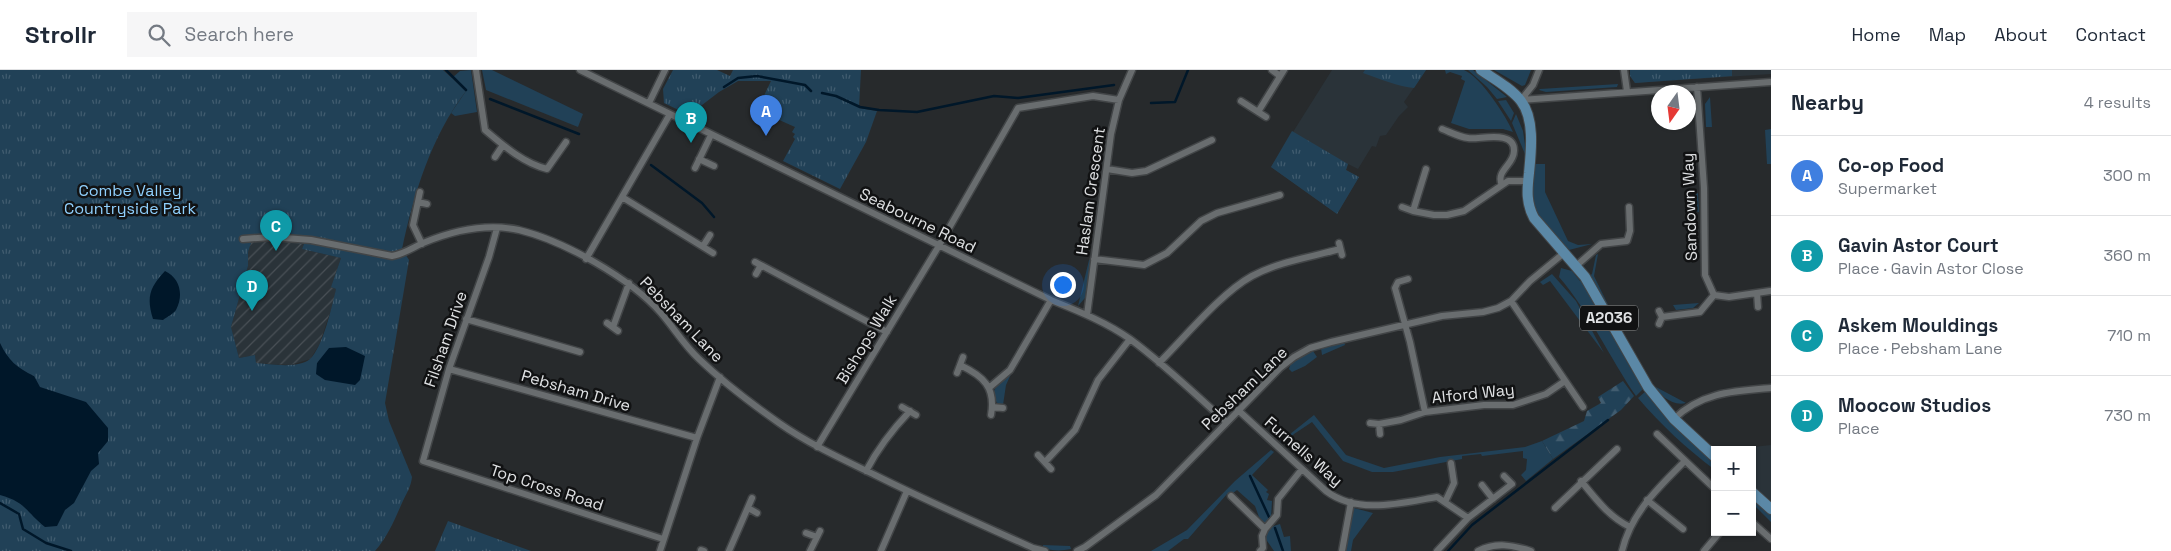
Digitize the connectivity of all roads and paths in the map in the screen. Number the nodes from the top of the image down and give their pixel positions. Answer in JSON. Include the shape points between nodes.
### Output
{"nodes":[{"id":1,"x":476,"y":70,"type":"edge"},
{"id":2,"x":580,"y":70,"type":"edge"},
{"id":3,"x":665,"y":70,"type":"edge"},
{"id":4,"x":1132,"y":70,"type":"edge"},
{"id":5,"x":1272,"y":70,"type":"edge"},
{"id":6,"x":1481,"y":70,"type":"edge"},
{"id":7,"x":1539,"y":70,"type":"edge"},
{"id":8,"x":1624,"y":70,"type":"edge"},
{"id":9,"x":1282,"y":73,"type":"edge"},
{"id":10,"x":1771,"y":82,"type":"edge"},
{"id":11,"x":1697,"y":87,"type":"junction"},
{"id":12,"x":1627,"y":92,"type":"junction"},
{"id":13,"x":1119,"y":100,"type":"junction"},
{"id":14,"x":1521,"y":100,"type":"junction"},
{"id":15,"x":1241,"y":101,"type":"dead end"},
{"id":16,"x":649,"y":103,"type":"junction"},
{"id":17,"x":1258,"y":112,"type":"junction"},
{"id":18,"x":670,"y":114,"type":"junction"},
{"id":19,"x":1266,"y":117,"type":"dead end"},
{"id":20,"x":1442,"y":129,"type":"dead end"},
{"id":21,"x":711,"y":135,"type":"junction"},
{"id":22,"x":566,"y":142,"type":"dead end"},
{"id":23,"x":1209,"y":144,"type":"dead end"},
{"id":24,"x":503,"y":145,"type":"junction"},
{"id":25,"x":495,"y":157,"type":"dead end"},
{"id":26,"x":699,"y":159,"type":"junction"},
{"id":27,"x":714,"y":166,"type":"dead end"},
{"id":28,"x":695,"y":168,"type":"dead end"},
{"id":29,"x":1107,"y":169,"type":"junction"},
{"id":30,"x":1426,"y":169,"type":"dead end"},
{"id":31,"x":1528,"y":181,"type":"junction"},
{"id":32,"x":1502,"y":185,"type":"junction"},
{"id":33,"x":420,"y":192,"type":"dead end"},
{"id":34,"x":1280,"y":195,"type":"dead end"},
{"id":35,"x":622,"y":196,"type":"junction"},
{"id":36,"x":418,"y":202,"type":"junction"},
{"id":37,"x":427,"y":204,"type":"dead end"},
{"id":38,"x":1402,"y":207,"type":"dead end"},
{"id":39,"x":1628,"y":207,"type":"dead end"},
{"id":40,"x":1413,"y":211,"type":"junction"},
{"id":41,"x":497,"y":228,"type":"junction"},
{"id":42,"x":710,"y":235,"type":"dead end"},
{"id":43,"x":243,"y":239,"type":"dead end"},
{"id":44,"x":422,"y":244,"type":"junction"},
{"id":45,"x":939,"y":245,"type":"junction"},
{"id":46,"x":703,"y":246,"type":"junction"},
{"id":47,"x":1340,"y":249,"type":"dead end"},
{"id":48,"x":1564,"y":252,"type":"junction"},
{"id":49,"x":713,"y":253,"type":"dead end"},
{"id":50,"x":586,"y":259,"type":"junction"},
{"id":51,"x":1094,"y":259,"type":"junction"},
{"id":52,"x":1576,"y":266,"type":"junction"},
{"id":53,"x":756,"y":274,"type":"dead end"},
{"id":54,"x":1408,"y":279,"type":"dead end"},
{"id":55,"x":629,"y":283,"type":"junction"},
{"id":56,"x":1770,"y":291,"type":"dead end"},
{"id":57,"x":1757,"y":293,"type":"junction"},
{"id":58,"x":1714,"y":295,"type":"junction"},
{"id":59,"x":1051,"y":300,"type":"junction"},
{"id":60,"x":1510,"y":301,"type":"junction"},
{"id":61,"x":1758,"y":307,"type":"dead end"},
{"id":62,"x":1087,"y":315,"type":"junction"},
{"id":63,"x":466,"y":319,"type":"junction"},
{"id":64,"x":1405,"y":324,"type":"junction"},
{"id":65,"x":1659,"y":324,"type":"dead end"},
{"id":66,"x":613,"y":327,"type":"dead end"},
{"id":67,"x":887,"y":332,"type":"junction"},
{"id":68,"x":1130,"y":339,"type":"junction"},
{"id":69,"x":580,"y":352,"type":"dead end"},
{"id":70,"x":963,"y":358,"type":"dead end"},
{"id":71,"x":1159,"y":363,"type":"junction"},
{"id":72,"x":960,"y":365,"type":"junction"},
{"id":73,"x":449,"y":369,"type":"junction"},
{"id":74,"x":957,"y":373,"type":"dead end"},
{"id":75,"x":720,"y":377,"type":"junction"},
{"id":76,"x":1565,"y":381,"type":"junction"},
{"id":77,"x":990,"y":387,"type":"junction"},
{"id":78,"x":1771,"y":388,"type":"edge"},
{"id":79,"x":902,"y":407,"type":"dead end"},
{"id":80,"x":1583,"y":407,"type":"dead end"},
{"id":81,"x":1003,"y":408,"type":"dead end"},
{"id":82,"x":1238,"y":410,"type":"junction"},
{"id":83,"x":1425,"y":412,"type":"junction"},
{"id":84,"x":1674,"y":419,"type":"junction"},
{"id":85,"x":1226,"y":422,"type":"junction"},
{"id":86,"x":1370,"y":423,"type":"dead end"},
{"id":87,"x":1379,"y":424,"type":"junction"},
{"id":88,"x":1380,"y":434,"type":"dead end"},
{"id":89,"x":1657,"y":434,"type":"dead end"},
{"id":90,"x":697,"y":438,"type":"junction"},
{"id":91,"x":817,"y":447,"type":"junction"},
{"id":92,"x":1617,"y":449,"type":"dead end"},
{"id":93,"x":1711,"y":453,"type":"edge"},
{"id":94,"x":1038,"y":456,"type":"dead end"},
{"id":95,"x":422,"y":461,"type":"joint"},
{"id":96,"x":1685,"y":461,"type":"junction"},
{"id":97,"x":1045,"y":462,"type":"junction"},
{"id":98,"x":1451,"y":463,"type":"dead end"},
{"id":99,"x":1051,"y":469,"type":"dead end"},
{"id":100,"x":1302,"y":469,"type":"junction"},
{"id":101,"x":866,"y":471,"type":"junction"},
{"id":102,"x":1504,"y":476,"type":"dead end"},
{"id":103,"x":1581,"y":482,"type":"junction"},
{"id":104,"x":1482,"y":484,"type":"dead end"},
{"id":105,"x":1711,"y":485,"type":"edge"},
{"id":106,"x":907,"y":491,"type":"junction"},
{"id":107,"x":1231,"y":496,"type":"dead end"},
{"id":108,"x":1756,"y":496,"type":"edge"},
{"id":109,"x":752,"y":498,"type":"dead end"},
{"id":110,"x":1493,"y":499,"type":"junction"},
{"id":111,"x":1647,"y":500,"type":"junction"},
{"id":112,"x":1351,"y":502,"type":"junction"},
{"id":113,"x":1445,"y":502,"type":"junction"},
{"id":114,"x":748,"y":508,"type":"junction"},
{"id":115,"x":1555,"y":508,"type":"dead end"},
{"id":116,"x":1771,"y":509,"type":"edge"},
{"id":117,"x":757,"y":513,"type":"dead end"},
{"id":118,"x":1468,"y":518,"type":"junction"},
{"id":119,"x":1756,"y":526,"type":"edge"},
{"id":120,"x":1630,"y":527,"type":"junction"},
{"id":121,"x":1265,"y":529,"type":"junction"},
{"id":122,"x":1683,"y":529,"type":"dead end"},
{"id":123,"x":806,"y":533,"type":"dead end"},
{"id":124,"x":1717,"y":536,"type":"edge"},
{"id":125,"x":664,"y":539,"type":"junction"},
{"id":126,"x":1771,"y":539,"type":"edge"},
{"id":127,"x":1032,"y":549,"type":"edge"},
{"id":128,"x":660,"y":551,"type":"edge"},
{"id":129,"x":729,"y":551,"type":"edge"},
{"id":130,"x":810,"y":551,"type":"edge"},
{"id":131,"x":880,"y":551,"type":"edge"},
{"id":132,"x":1045,"y":551,"type":"edge"},
{"id":133,"x":1077,"y":551,"type":"edge"},
{"id":134,"x":1260,"y":551,"type":"edge"},
{"id":135,"x":1342,"y":551,"type":"edge"},
{"id":136,"x":1437,"y":551,"type":"edge"},
{"id":137,"x":1478,"y":551,"type":"edge"},
{"id":138,"x":1531,"y":551,"type":"edge"},
{"id":139,"x":1622,"y":551,"type":"edge"},
{"id":140,"x":1704,"y":551,"type":"edge"}],
"edges":[{"from":1,"to":24,"type":"street","via":[[485,130]]},
{"from":2,"to":16,"type":"street","name":"Seabourne Road"},
{"from":3,"to":16,"type":"street"},
{"from":4,"to":13,"type":"street","name":"Haslam Crescent"},
{"from":5,"to":9,"type":"street"},
{"from":6,"to":14,"type":"main road"},
{"from":7,"to":14,"type":"street","via":[[1533,86]]},
{"from":8,"to":12,"type":"street"},
{"from":9,"to":17,"type":"street"},
{"from":10,"to":11,"type":"street"},
{"from":11,"to":12,"type":"street"},
{"from":11,"to":58,"type":"street","name":"Sandown Way","via":[[1706,275]]},
{"from":12,"to":14,"type":"street"},
{"from":13,"to":29,"type":"street","name":"Haslam Crescent"},
{"from":13,"to":45,"type":"street","via":[[1093,96],[1018,108]]},
{"from":14,"to":31,"type":"main road","number":"A2036","via":[[1530,130]]},
{"from":15,"to":17,"type":"street"},
{"from":16,"to":18,"type":"street","name":"Seabourne Road"},
{"from":17,"to":19,"type":"street"},
{"from":18,"to":21,"type":"street","name":"Seabourne Road"},
{"from":18,"to":35,"type":"street"},
{"from":20,"to":32,"type":"street","via":[[1468,138],[1496,137],[1510,141],[1514,153],[1510,164],[1501,173]]},
{"from":21,"to":26,"type":"street"},
{"from":21,"to":45,"type":"street","name":"Seabourne Road"},
{"from":22,"to":24,"type":"street","via":[[548,169],[532,165]]},
{"from":23,"to":29,"type":"street","via":[[1146,171],[1132,173]]},
{"from":24,"to":25,"type":"street"},
{"from":26,"to":27,"type":"street"},
{"from":26,"to":28,"type":"street"},
{"from":29,"to":51,"type":"street","name":"Haslam Crescent"},
{"from":30,"to":40,"type":"street"},
{"from":31,"to":32,"type":"street","via":[[1514,180]]},
{"from":31,"to":48,"type":"main road","number":"A2036","via":[[1529,208],[1534,218]]},
{"from":32,"to":40,"type":"street","via":[[1460,212],[1434,215]]},
{"from":33,"to":36,"type":"street"},
{"from":34,"to":51,"type":"street","via":[[1269,195],[1201,221],[1167,253],[1144,265]]},
{"from":35,"to":46,"type":"street"},
{"from":35,"to":50,"type":"street"},
{"from":36,"to":37,"type":"street"},
{"from":36,"to":44,"type":"street","via":[[414,225]]},
{"from":38,"to":40,"type":"street"},
{"from":39,"to":52,"type":"street","via":[[1630,231],[1627,241],[1601,244]]},
{"from":41,"to":44,"type":"street","name":"Pebsham Lane","via":[[450,233]]},
{"from":41,"to":50,"type":"street","name":"Pebsham Lane","via":[[543,237]]},
{"from":41,"to":63,"type":"street","name":"Filsham Drive"},
{"from":42,"to":46,"type":"street"},
{"from":43,"to":44,"type":"street","name":"Pebsham Lane","via":[[311,240],[392,256]]},
{"from":45,"to":59,"type":"street","name":"Seabourne Road"},
{"from":45,"to":67,"type":"street","name":"Bishops Walk"},
{"from":46,"to":49,"type":"street"},
{"from":47,"to":71,"type":"street","via":[[1252,276],[1227,294]]},
{"from":48,"to":52,"type":"main road","number":"A2036"},
{"from":48,"to":60,"type":"street","name":"Pebsham Lane"},
{"from":50,"to":55,"type":"street","name":"Pebsham Lane"},
{"from":51,"to":62,"type":"street","name":"Haslam Crescent"},
{"from":52,"to":84,"type":"main road","number":"A2036","via":[[1648,388]]},
{"from":53,"to":67,"type":"street","via":[[758,264]]},
{"from":54,"to":64,"type":"street","via":[[1398,282],[1396,288]]},
{"from":55,"to":66,"type":"street"},
{"from":55,"to":75,"type":"street","name":"Pebsham Lane","via":[[660,312],[700,360]]},
{"from":56,"to":57,"type":"street"},
{"from":57,"to":58,"type":"street","via":[[1729,297]]},
{"from":57,"to":61,"type":"street"},
{"from":58,"to":65,"type":"street","via":[[1700,312],[1661,314]]},
{"from":59,"to":62,"type":"street","name":"Seabourne Road"},
{"from":59,"to":77,"type":"street","via":[[1010,370]]},
{"from":60,"to":64,"type":"street","name":"Pebsham Lane","via":[[1483,312]]},
{"from":60,"to":76,"type":"street"},
{"from":62,"to":68,"type":"street","name":"Seabourne Road"},
{"from":63,"to":69,"type":"street"},
{"from":63,"to":73,"type":"street","name":"Filsham Drive"},
{"from":64,"to":82,"type":"street","name":"Pebsham Lane","via":[[1310,348],[1280,368]]},
{"from":64,"to":83,"type":"street"},
{"from":67,"to":91,"type":"street","name":"Bishops Walk"},
{"from":68,"to":71,"type":"street","name":"Seabourne Road"},
{"from":68,"to":97,"type":"street","via":[[1098,380],[1075,430]]},
{"from":70,"to":72,"type":"street"},
{"from":71,"to":85,"type":"street","name":"Seabourne Road"},
{"from":72,"to":74,"type":"street"},
{"from":72,"to":77,"type":"street","via":[[977,373]]},
{"from":73,"to":90,"type":"street","name":"Pebsham Drive"},
{"from":73,"to":95,"type":"street","name":"Filsham Drive"},
{"from":75,"to":90,"type":"street"},
{"from":75,"to":91,"type":"street","name":"Pebsham Lane"},
{"from":76,"to":80,"type":"street"},
{"from":76,"to":83,"type":"street","name":"Alford Way","via":[[1546,394],[1513,405]]},
{"from":77,"to":81,"type":"street","via":[[991,411]]},
{"from":78,"to":84,"type":"street","via":[[1708,396],[1683,409]]},
{"from":79,"to":101,"type":"street","via":[[913,413],[887,435]]},
{"from":82,"to":85,"type":"street","name":"Pebsham Lane"},
{"from":82,"to":100,"type":"street","name":"Furnells Way"},
{"from":83,"to":87,"type":"street","name":"Alford Way"},
{"from":84,"to":93,"type":"main road","number":"A2036"},
{"from":85,"to":133,"type":"street","name":"Pebsham Lane","via":[[1156,495]]},
{"from":86,"to":87,"type":"street","name":"Alford Way"},
{"from":87,"to":88,"type":"street"},
{"from":89,"to":96,"type":"street"},
{"from":90,"to":125,"type":"street"},
{"from":91,"to":101,"type":"street","name":"Pebsham Lane"},
{"from":92,"to":103,"type":"street"},
{"from":94,"to":97,"type":"street"},
{"from":95,"to":125,"type":"street","name":"Top Cross Road"},
{"from":96,"to":105,"type":"street"},
{"from":96,"to":111,"type":"street"},
{"from":97,"to":99,"type":"street"},
{"from":98,"to":113,"type":"street","via":[[1454,483]]},
{"from":100,"to":112,"type":"street","name":"Furnells Way","via":[[1333,496]]},
{"from":100,"to":121,"type":"street","via":[[1278,499],[1277,515]]},
{"from":101,"to":106,"type":"street","name":"Pebsham Lane"},
{"from":102,"to":110,"type":"street","via":[[1512,484]]},
{"from":103,"to":115,"type":"street"},
{"from":103,"to":120,"type":"street","via":[[1608,513]]},
{"from":104,"to":110,"type":"street"},
{"from":106,"to":127,"type":"street","name":"Pebsham Lane"},
{"from":106,"to":131,"type":"street"},
{"from":107,"to":121,"type":"street"},
{"from":108,"to":116,"type":"main road"},
{"from":109,"to":114,"type":"street"},
{"from":110,"to":118,"type":"street"},
{"from":111,"to":120,"type":"street"},
{"from":111,"to":122,"type":"street"},
{"from":112,"to":113,"type":"street","name":"Furnells Way","via":[[1380,506],[1437,497]]},
{"from":112,"to":135,"type":"street"},
{"from":113,"to":118,"type":"street","name":"Furnells Way"},
{"from":114,"to":117,"type":"street"},
{"from":114,"to":129,"type":"street"},
{"from":118,"to":136,"type":"street"},
{"from":119,"to":126,"type":"street"},
{"from":120,"to":139,"type":"street"},
{"from":121,"to":134,"type":"street"},
{"from":123,"to":130,"type":"street","via":[[818,534]]},
{"from":124,"to":140,"type":"street"},
{"from":125,"to":128,"type":"street"},
{"from":127,"to":132,"type":"street","name":"Pebsham Lane"},
{"from":137,"to":138,"type":"street","via":[[1492,545],[1513,545]]}]}
